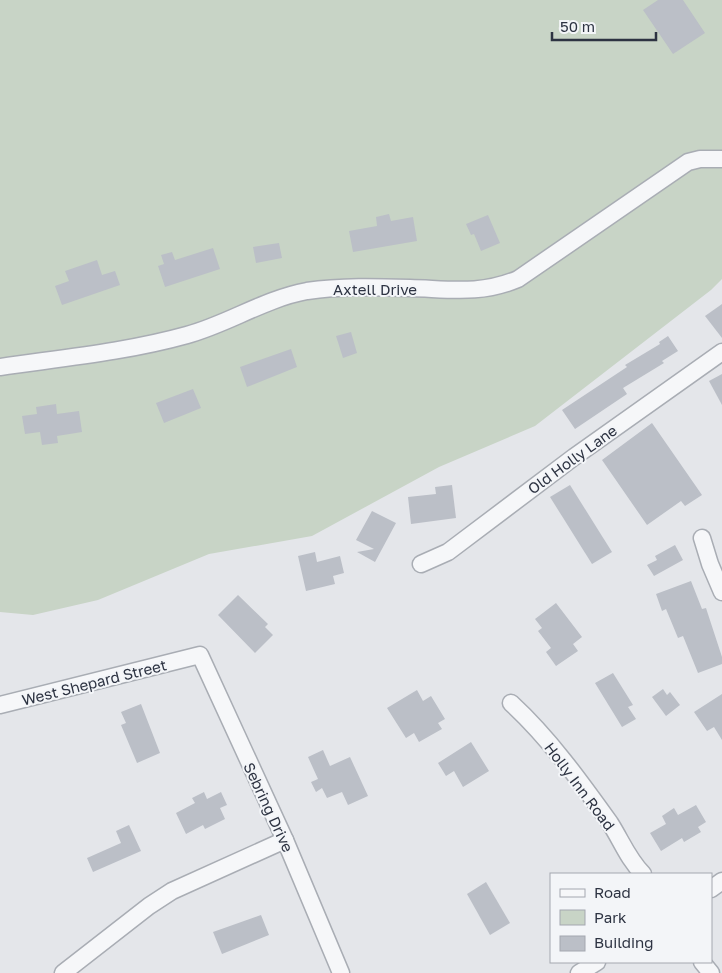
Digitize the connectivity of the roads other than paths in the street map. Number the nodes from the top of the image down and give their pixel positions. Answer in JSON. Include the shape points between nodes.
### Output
{"nodes":[{"id":1,"x":722,"y":159,"type":"edge"},
{"id":2,"x":722,"y":352,"type":"edge"},
{"id":3,"x":0,"y":367,"type":"edge"},
{"id":4,"x":702,"y":538,"type":"dead end"},
{"id":5,"x":422,"y":564,"type":"dead end"},
{"id":6,"x":722,"y":592,"type":"edge"},
{"id":7,"x":188,"y":659,"type":"joint"},
{"id":8,"x":511,"y":703,"type":"dead end"},
{"id":9,"x":0,"y":705,"type":"edge"},
{"id":10,"x":285,"y":840,"type":"junction"},
{"id":11,"x":642,"y":873,"type":"edge"},
{"id":12,"x":595,"y":963,"type":"edge"},
{"id":13,"x":703,"y":963,"type":"edge"},
{"id":14,"x":63,"y":973,"type":"edge"},
{"id":15,"x":341,"y":973,"type":"edge"},
{"id":16,"x":579,"y":973,"type":"edge"},
{"id":17,"x":711,"y":973,"type":"edge"}],
"edges":[{"from":1,"to":3,"type":"street","name":"Axtell Drive","via":[[700,159],[682,166],[571,244],[518,279],[502,285],[470,291],[369,287],[304,292],[264,303],[174,339]]},
{"from":2,"to":5,"type":"street","name":"Old Holly Lane","via":[[448,552]]},
{"from":4,"to":6,"type":"street"},
{"from":7,"to":9,"type":"street","name":"West Shepard Street"},
{"from":7,"to":10,"type":"street","name":"Sebring Drive","via":[[200,655]]},
{"from":8,"to":11,"type":"street","name":"Holly Inn Road","via":[[530,720],[584,786]]},
{"from":10,"to":14,"type":"street","via":[[172,890]]},
{"from":10,"to":15,"type":"street","name":"Sebring Drive"},
{"from":12,"to":16,"type":"street"},
{"from":13,"to":17,"type":"street"}]}
